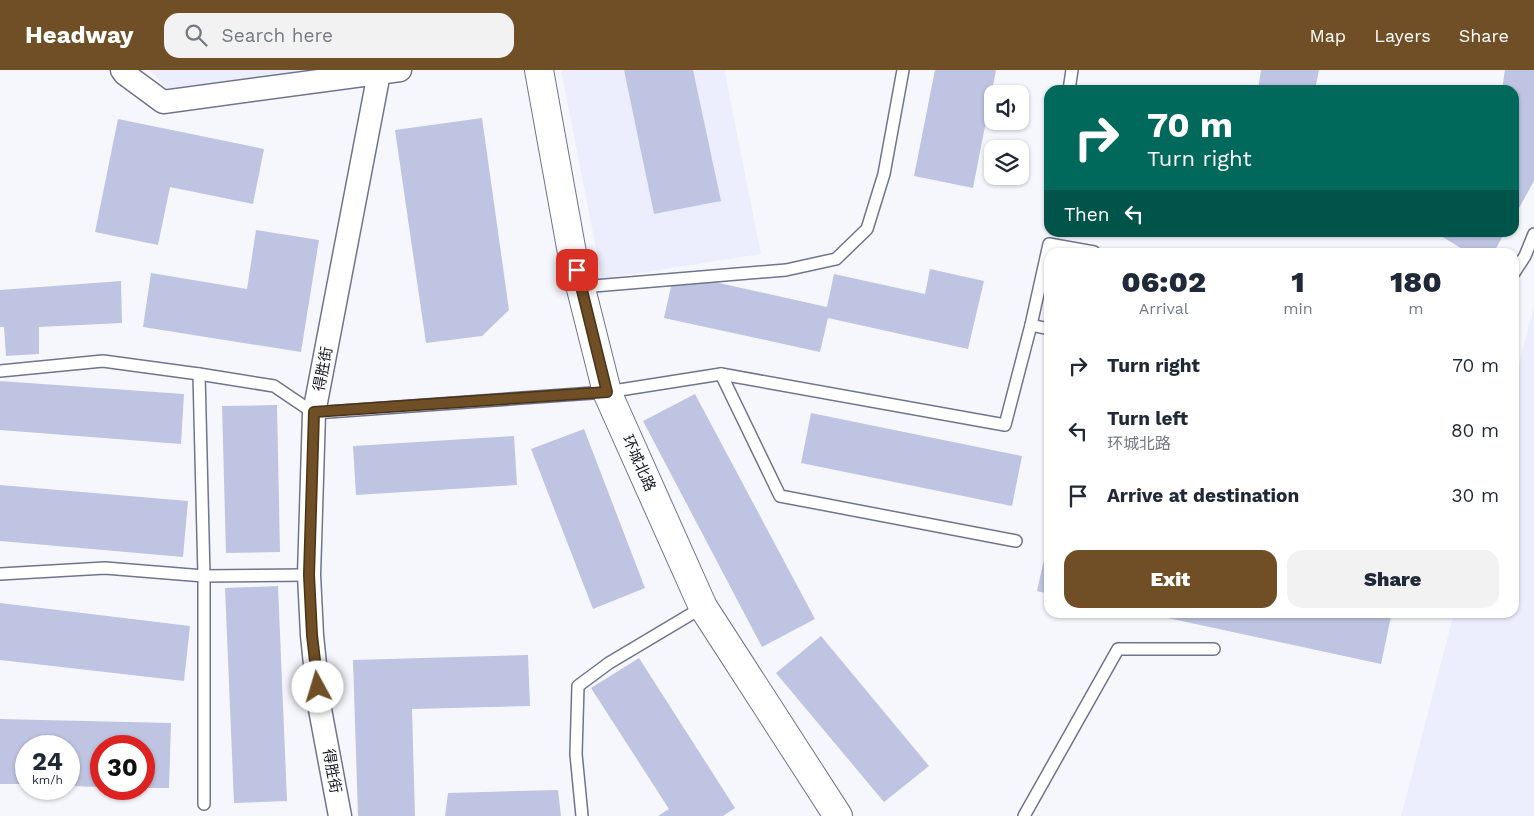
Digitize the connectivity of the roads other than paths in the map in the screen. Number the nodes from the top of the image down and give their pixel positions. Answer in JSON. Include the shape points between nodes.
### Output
{"nodes":[{"id":1,"x":122,"y":70,"type":"edge"},
{"id":2,"x":539,"y":70,"type":"edge"},
{"id":3,"x":903,"y":70,"type":"edge"},
{"id":4,"x":1072,"y":70,"type":"edge"},
{"id":5,"x":389,"y":72,"type":"edge"},
{"id":6,"x":1070,"y":85,"type":"edge"},
{"id":7,"x":1534,"y":234,"type":"edge"},
{"id":8,"x":1048,"y":248,"type":"edge"},
{"id":9,"x":1072,"y":248,"type":"edge"},
{"id":10,"x":1519,"y":265,"type":"edge"},
{"id":11,"x":1044,"y":266,"type":"edge"},
{"id":12,"x":582,"y":287,"type":"junction"},
{"id":13,"x":1031,"y":325,"type":"junction"},
{"id":14,"x":1044,"y":328,"type":"edge"},
{"id":15,"x":0,"y":371,"type":"edge"},
{"id":16,"x":199,"y":374,"type":"junction"},
{"id":17,"x":721,"y":374,"type":"junction"},
{"id":18,"x":607,"y":392,"type":"junction"},
{"id":19,"x":314,"y":412,"type":"junction"},
{"id":20,"x":1016,"y":541,"type":"dead end"},
{"id":21,"x":0,"y":574,"type":"edge"},
{"id":22,"x":309,"y":575,"type":"junction"},
{"id":23,"x":204,"y":576,"type":"junction"},
{"id":24,"x":703,"y":607,"type":"junction"},
{"id":25,"x":1214,"y":649,"type":"dead end"},
{"id":26,"x":204,"y":804,"type":"dead end"},
{"id":27,"x":340,"y":816,"type":"edge"},
{"id":28,"x":582,"y":816,"type":"edge"},
{"id":29,"x":838,"y":816,"type":"edge"},
{"id":30,"x":1024,"y":816,"type":"edge"}],
"edges":[{"from":1,"to":5,"type":"street","via":[[163,102]]},
{"from":2,"to":12,"type":"main road","name":"环城北路","via":[[572,253]]},
{"from":3,"to":12,"type":"lane","via":[[884,174],[867,229],[836,258],[786,270]]},
{"from":4,"to":6,"type":"lane"},
{"from":5,"to":19,"type":"street","name":"得胜街"},
{"from":7,"to":10,"type":"lane"},
{"from":8,"to":9,"type":"lane","via":[[1049,244]]},
{"from":11,"to":13,"type":"lane"},
{"from":12,"to":18,"type":"main road","name":"环城北路"},
{"from":13,"to":14,"type":"lane"},
{"from":13,"to":17,"type":"lane","via":[[1005,425]]},
{"from":15,"to":16,"type":"lane","via":[[103,361]]},
{"from":16,"to":19,"type":"lane","via":[[274,386]]},
{"from":16,"to":23,"type":"lane"},
{"from":17,"to":18,"type":"lane"},
{"from":17,"to":20,"type":"lane","via":[[780,496]]},
{"from":18,"to":19,"type":"lane"},
{"from":18,"to":24,"type":"main road","name":"环城北路"},
{"from":19,"to":22,"type":"street","name":"得胜街"},
{"from":21,"to":23,"type":"lane","via":[[105,568]]},
{"from":22,"to":23,"type":"lane"},
{"from":22,"to":27,"type":"street","name":"得胜街","via":[[320,704]]},
{"from":23,"to":26,"type":"lane"},
{"from":24,"to":28,"type":"lane","via":[[609,662],[578,686],[576,754]]},
{"from":24,"to":29,"type":"main road","name":"环城北路"},
{"from":25,"to":30,"type":"lane","via":[[1118,650]]}]}
